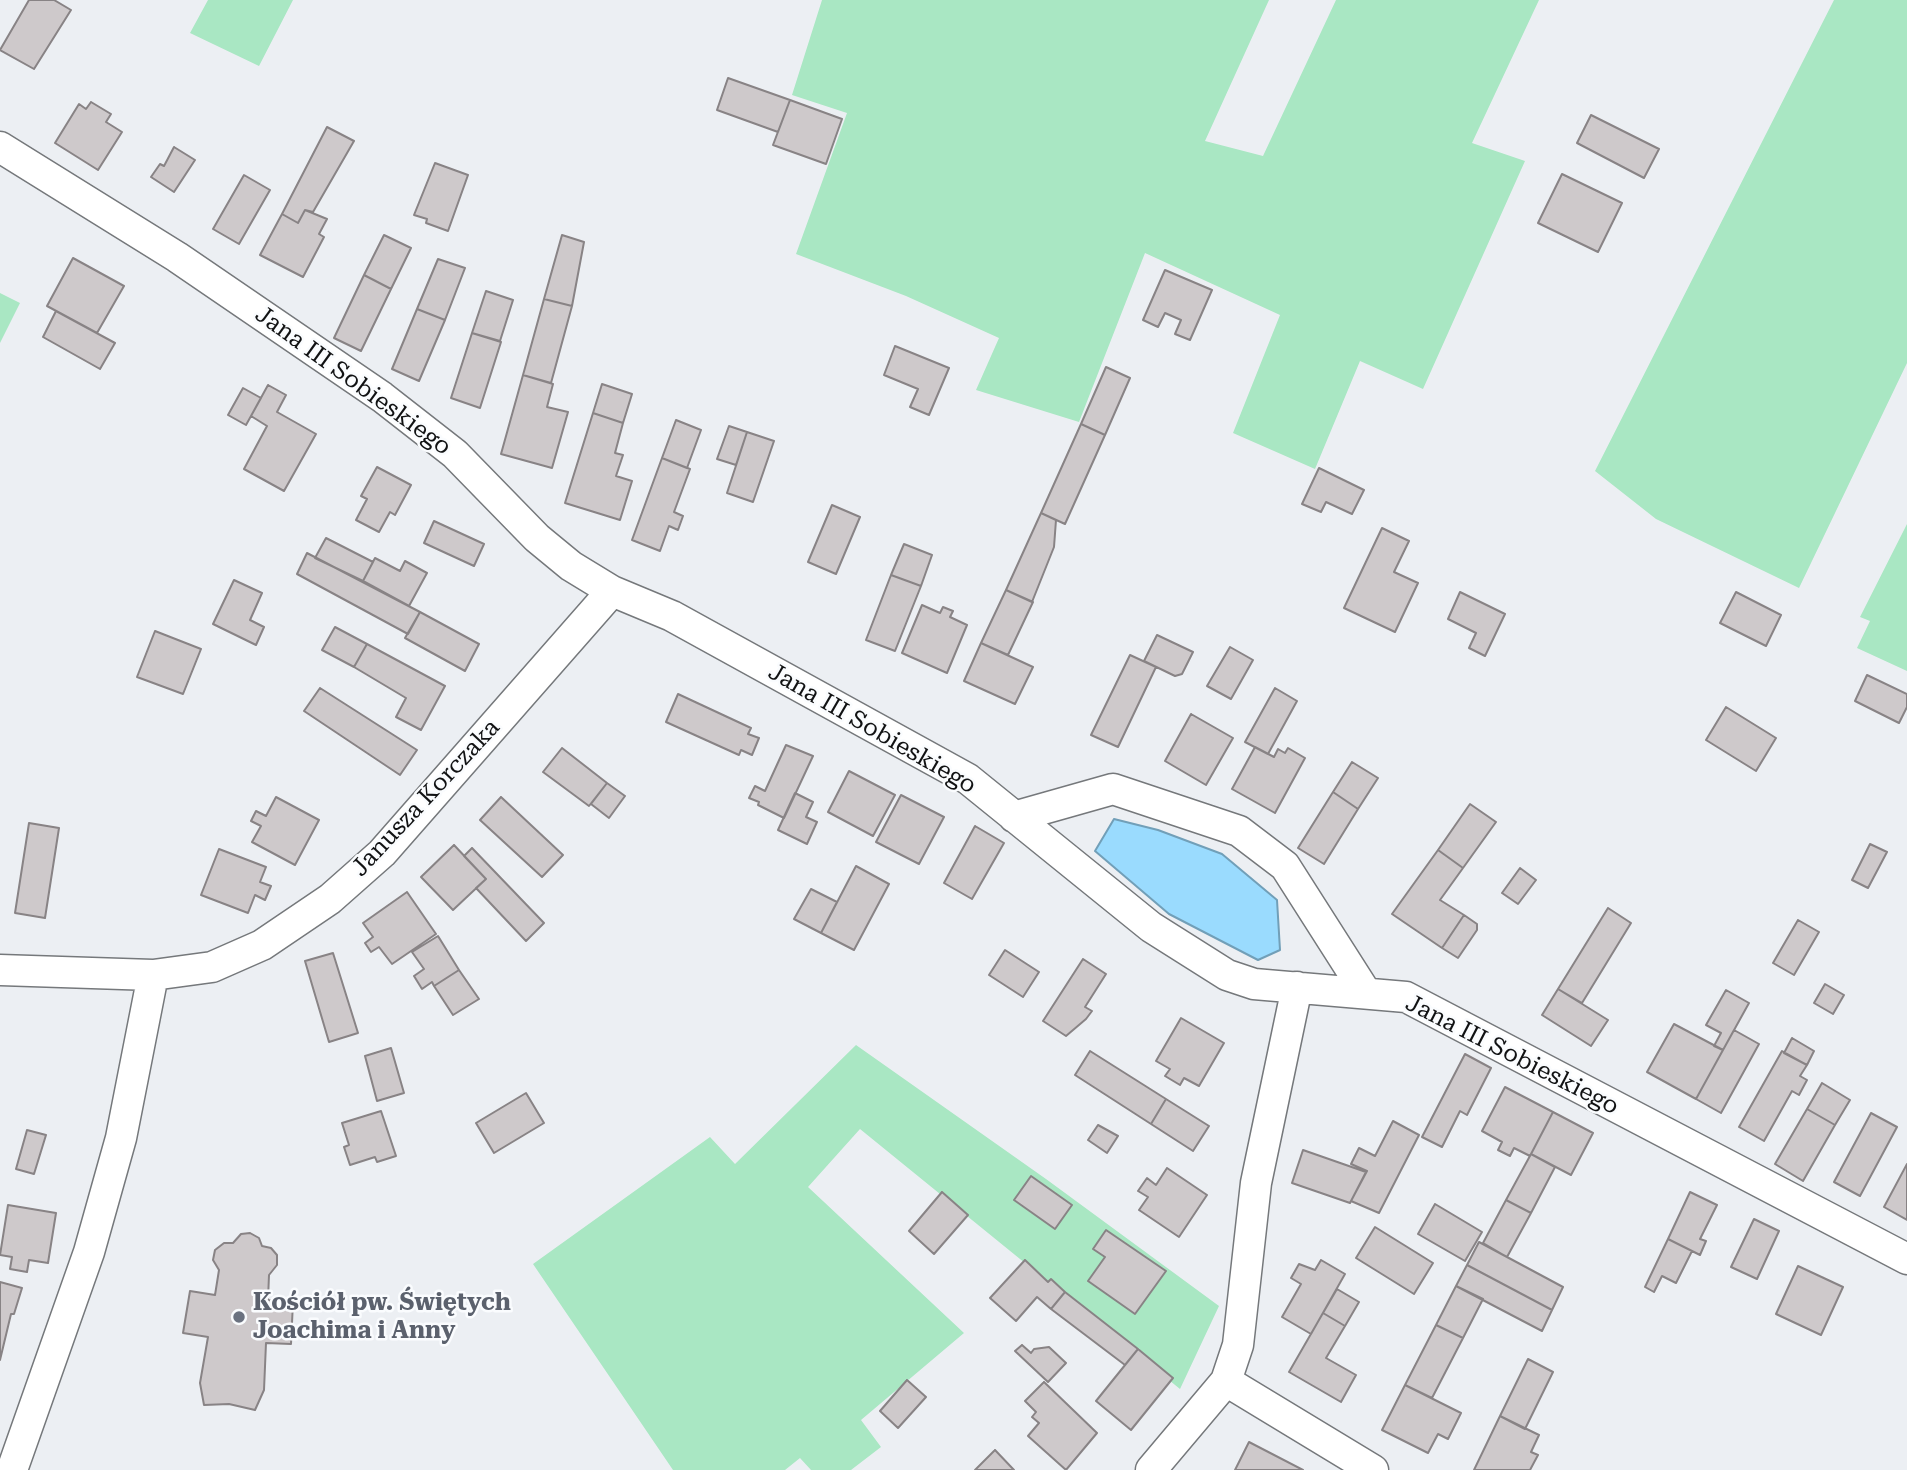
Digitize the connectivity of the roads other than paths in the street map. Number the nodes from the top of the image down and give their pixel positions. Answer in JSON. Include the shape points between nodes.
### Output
{"nodes":[{"id":1,"x":0,"y":147,"type":"edge"},
{"id":2,"x":612,"y":591,"type":"junction"},
{"id":3,"x":1014,"y":817,"type":"junction"},
{"id":4,"x":0,"y":970,"type":"edge"},
{"id":5,"x":153,"y":975,"type":"junction"},
{"id":6,"x":1297,"y":987,"type":"junction"},
{"id":7,"x":1366,"y":993,"type":"junction"},
{"id":8,"x":1907,"y":1258,"type":"edge"},
{"id":9,"x":1226,"y":1381,"type":"junction"},
{"id":10,"x":12,"y":1470,"type":"edge"},
{"id":11,"x":1151,"y":1470,"type":"edge"},
{"id":12,"x":1373,"y":1470,"type":"edge"}],
"edges":[{"from":1,"to":2,"type":"street","name":"Jana III Sobieskiego","via":[[177,257],[382,397],[455,454],[537,538]]},
{"from":2,"to":3,"type":"street","name":"Jana III Sobieskiego","via":[[672,616],[968,779]]},
{"from":2,"to":5,"type":"street","name":"Janusza Korczaka","via":[[382,853],[330,899],[262,946],[212,967]]},
{"from":3,"to":6,"type":"street","name":"Jana III Sobieskiego","via":[[1151,927],[1197,958],[1254,984]]},
{"from":3,"to":7,"type":"street","via":[[1113,789],[1240,831],[1285,866]]},
{"from":4,"to":5,"type":"street","name":"Janusza Korczaka"},
{"from":5,"to":10,"type":"street","via":[[121,1138],[89,1252]]},
{"from":6,"to":7,"type":"street","name":"Jana III Sobieskiego"},
{"from":6,"to":9,"type":"street","via":[[1256,1183],[1238,1345]]},
{"from":7,"to":8,"type":"street","name":"Jana III Sobieskiego","via":[[1406,997]]},
{"from":9,"to":11,"type":"street"},
{"from":9,"to":12,"type":"street"}]}
